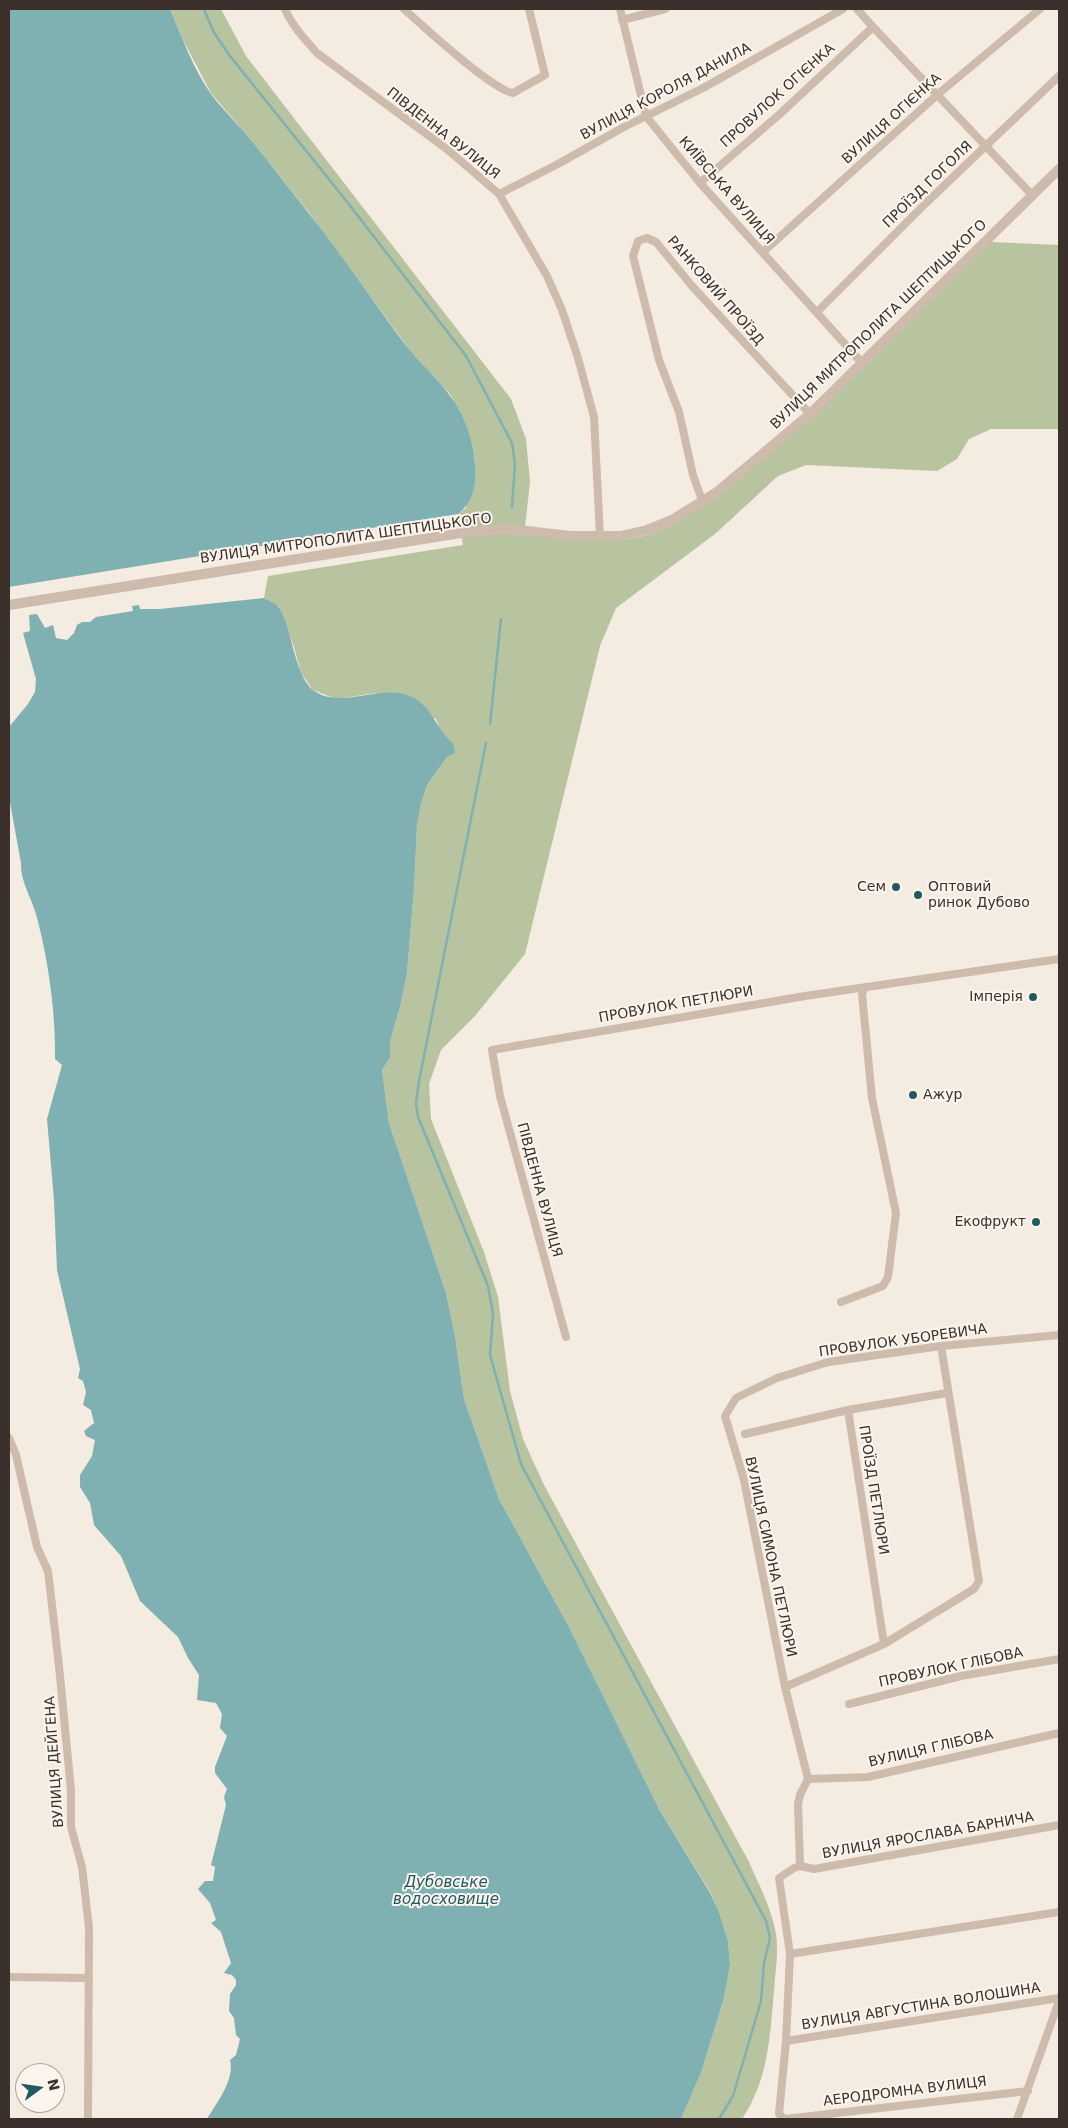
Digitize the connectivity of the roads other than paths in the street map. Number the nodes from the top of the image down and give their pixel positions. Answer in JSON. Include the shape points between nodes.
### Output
{"nodes":[{"id":1,"x":286,"y":9,"type":"edge"},
{"id":2,"x":529,"y":9,"type":"edge"},
{"id":3,"x":620,"y":9,"type":"edge"},
{"id":4,"x":665,"y":9,"type":"edge"},
{"id":5,"x":843,"y":9,"type":"edge"},
{"id":6,"x":857,"y":9,"type":"edge"},
{"id":7,"x":1040,"y":9,"type":"edge"},
{"id":8,"x":404,"y":10,"type":"edge"},
{"id":9,"x":622,"y":20,"type":"junction"},
{"id":10,"x":872,"y":27,"type":"junction"},
{"id":11,"x":1059,"y":76,"type":"edge"},
{"id":12,"x":937,"y":95,"type":"junction"},
{"id":13,"x":646,"y":116,"type":"junction"},
{"id":14,"x":986,"y":146,"type":"junction"},
{"id":15,"x":1059,"y":169,"type":"edge"},
{"id":16,"x":700,"y":183,"type":"junction"},
{"id":17,"x":499,"y":194,"type":"junction"},
{"id":18,"x":1032,"y":196,"type":"junction"},
{"id":19,"x":763,"y":252,"type":"junction"},
{"id":20,"x":817,"y":312,"type":"junction"},
{"id":21,"x":862,"y":363,"type":"junction"},
{"id":22,"x":810,"y":414,"type":"junction"},
{"id":23,"x":702,"y":500,"type":"junction"},
{"id":24,"x":600,"y":536,"type":"junction"},
{"id":25,"x":9,"y":605,"type":"edge"},
{"id":26,"x":1059,"y":959,"type":"edge"},
{"id":27,"x":865,"y":987,"type":"junction"},
{"id":28,"x":492,"y":1050,"type":"joint"},
{"id":29,"x":841,"y":1302,"type":"dead end"},
{"id":30,"x":1059,"y":1335,"type":"edge"},
{"id":31,"x":566,"y":1337,"type":"dead end"},
{"id":32,"x":940,"y":1346,"type":"junction"},
{"id":33,"x":948,"y":1393,"type":"junction"},
{"id":34,"x":848,"y":1410,"type":"junction"},
{"id":35,"x":730,"y":1434,"type":"joint"},
{"id":36,"x":745,"y":1434,"type":"dead end"},
{"id":37,"x":9,"y":1438,"type":"edge"},
{"id":38,"x":884,"y":1644,"type":"junction"},
{"id":39,"x":1059,"y":1659,"type":"edge"},
{"id":40,"x":785,"y":1687,"type":"junction"},
{"id":41,"x":849,"y":1704,"type":"dead end"},
{"id":42,"x":1059,"y":1733,"type":"edge"},
{"id":43,"x":808,"y":1779,"type":"junction"},
{"id":44,"x":1059,"y":1825,"type":"edge"},
{"id":45,"x":800,"y":1866,"type":"junction"},
{"id":46,"x":1059,"y":1912,"type":"edge"},
{"id":47,"x":790,"y":1954,"type":"junction"},
{"id":48,"x":9,"y":1977,"type":"edge"},
{"id":49,"x":89,"y":1978,"type":"junction"},
{"id":50,"x":1059,"y":2000,"type":"edge"},
{"id":51,"x":786,"y":2041,"type":"junction"},
{"id":52,"x":1028,"y":2090,"type":"junction"},
{"id":53,"x":88,"y":2119,"type":"edge"},
{"id":54,"x":785,"y":2119,"type":"edge"},
{"id":55,"x":1017,"y":2119,"type":"edge"}],
"edges":[{"from":1,"to":17,"type":"street","name":"ПІВДЕННА ВУЛИЦЯ","via":[[289,18],[317,53],[448,150]]},
{"from":2,"to":8,"type":"street","via":[[545,75],[513,93],[497,86]]},
{"from":3,"to":9,"type":"street","name":"КИЇВСЬКА ВУЛИЦЯ"},
{"from":4,"to":9,"type":"street"},
{"from":5,"to":13,"type":"street","name":"ВУЛИЦЯ КОРОЛЯ ДАНИЛА","via":[[705,87]]},
{"from":6,"to":10,"type":"street"},
{"from":7,"to":12,"type":"street","name":"ВУЛИЦЯ ОГІЄНКА"},
{"from":9,"to":13,"type":"street","name":"КИЇВСЬКА ВУЛИЦЯ"},
{"from":10,"to":12,"type":"street"},
{"from":10,"to":16,"type":"street","name":"ПРОВУЛОК ОГІЄНКА","via":[[781,113]]},
{"from":11,"to":14,"type":"street","name":"ПРОЇЗД ГОГОЛЯ"},
{"from":12,"to":14,"type":"street"},
{"from":12,"to":19,"type":"street","name":"ВУЛИЦЯ ОГІЄНКА"},
{"from":13,"to":16,"type":"street","name":"КИЇВСЬКА ВУЛИЦЯ"},
{"from":13,"to":17,"type":"street","name":"ВУЛИЦЯ КОРОЛЯ ДАНИЛА"},
{"from":14,"to":18,"type":"street"},
{"from":14,"to":20,"type":"street","name":"ПРОЇЗД ГОГОЛЯ"},
{"from":15,"to":18,"type":"street","name":"ВУЛИЦЯ МИТРОПОЛИТА ШЕПТИЦЬКОГО"},
{"from":16,"to":19,"type":"street","name":"КИЇВСЬКА ВУЛИЦЯ"},
{"from":17,"to":24,"type":"street","name":"ПІВДЕННА ВУЛИЦЯ","via":[[547,276],[578,358],[594,417]]},
{"from":18,"to":21,"type":"street","name":"ВУЛИЦЯ МИТРОПОЛИТА ШЕПТИЦЬКОГО"},
{"from":19,"to":20,"type":"street","name":"КИЇВСЬКА ВУЛИЦЯ"},
{"from":20,"to":21,"type":"street","name":"КИЇВСЬКА ВУЛИЦЯ"},
{"from":21,"to":22,"type":"street","name":"ВУЛИЦЯ МИТРОПОЛИТА ШЕПТИЦЬКОГО"},
{"from":22,"to":23,"type":"street","name":"ВУЛИЦЯ МИТРОПОЛИТА ШЕПТИЦЬКОГО","via":[[717,492]]},
{"from":22,"to":23,"type":"street","name":"РАНКОВИЙ ПРОЇЗД","via":[[692,286],[656,242],[648,238],[638,241],[633,256],[659,360],[679,412]]},
{"from":23,"to":24,"type":"street","name":"ВУЛИЦЯ МИТРОПОЛИТА ШЕПТИЦЬКОГО","via":[[672,520],[647,530],[620,536]]},
{"from":24,"to":25,"type":"street","name":"ВУЛИЦЯ МИТРОПОЛИТА ШЕПТИЦЬКОГО","via":[[509,529],[461,533]]},
{"from":26,"to":27,"type":"street","name":"ПРОВУЛОК ПЕТЛЮРИ"},
{"from":27,"to":28,"type":"street","name":"ПРОВУЛОК ПЕТЛЮРИ"},
{"from":27,"to":29,"type":"street","via":[[862,994],[872,1098],[896,1213],[888,1277],[883,1286]]},
{"from":28,"to":31,"type":"street","name":"ПІВДЕННА ВУЛИЦЯ","via":[[500,1096]]},
{"from":30,"to":32,"type":"street","name":"ПРОВУЛОК УБОРЕВИЧА"},
{"from":32,"to":33,"type":"street"},
{"from":32,"to":35,"type":"street","name":"ПРОВУЛОК УБОРЕВИЧА","via":[[828,1362],[777,1378],[736,1398],[726,1416]]},
{"from":33,"to":34,"type":"street","name":"ПРОЇЗД ПЕТЛЮРИ"},
{"from":33,"to":38,"type":"street","via":[[979,1581],[974,1589]]},
{"from":34,"to":36,"type":"street"},
{"from":34,"to":38,"type":"street","name":"ПРОЇЗД ПЕТЛЮРИ"},
{"from":35,"to":40,"type":"street","name":"ВУЛИЦЯ СИМОНА ПЕТЛЮРИ","via":[[744,1480]]},
{"from":37,"to":49,"type":"street","name":"ВУЛИЦЯ ДЕЙГЕНА","via":[[16,1454],[37,1547],[48,1571],[70,1781],[71,1827],[82,1867],[89,1928]]},
{"from":38,"to":40,"type":"street"},
{"from":39,"to":41,"type":"street","name":"ПРОВУЛОК ГЛІБОВА","via":[[961,1676]]},
{"from":40,"to":43,"type":"street","name":"ВУЛИЦЯ СИМОНА ПЕТЛЮРИ"},
{"from":42,"to":43,"type":"street","name":"ВУЛИЦЯ ГЛІБОВА","via":[[868,1777]]},
{"from":43,"to":45,"type":"street","via":[[798,1804]]},
{"from":44,"to":45,"type":"street","name":"ВУЛИЦЯ ЯРОСЛАВА БАРНИЧА","via":[[814,1869]]},
{"from":45,"to":47,"type":"street","via":[[779,1878]]},
{"from":46,"to":47,"type":"street"},
{"from":47,"to":51,"type":"street"},
{"from":48,"to":49,"type":"street"},
{"from":49,"to":53,"type":"street","name":"ВУЛИЦЯ ДЕЙГЕНА"},
{"from":50,"to":51,"type":"street","name":"ВУЛИЦЯ АВГУСТИНА ВОЛОШИНА"},
{"from":50,"to":52,"type":"street"},
{"from":51,"to":54,"type":"street","via":[[779,2114]]},
{"from":52,"to":54,"type":"street","name":"АЕРОДРОМНА ВУЛИЦЯ"},
{"from":52,"to":55,"type":"street"}]}
